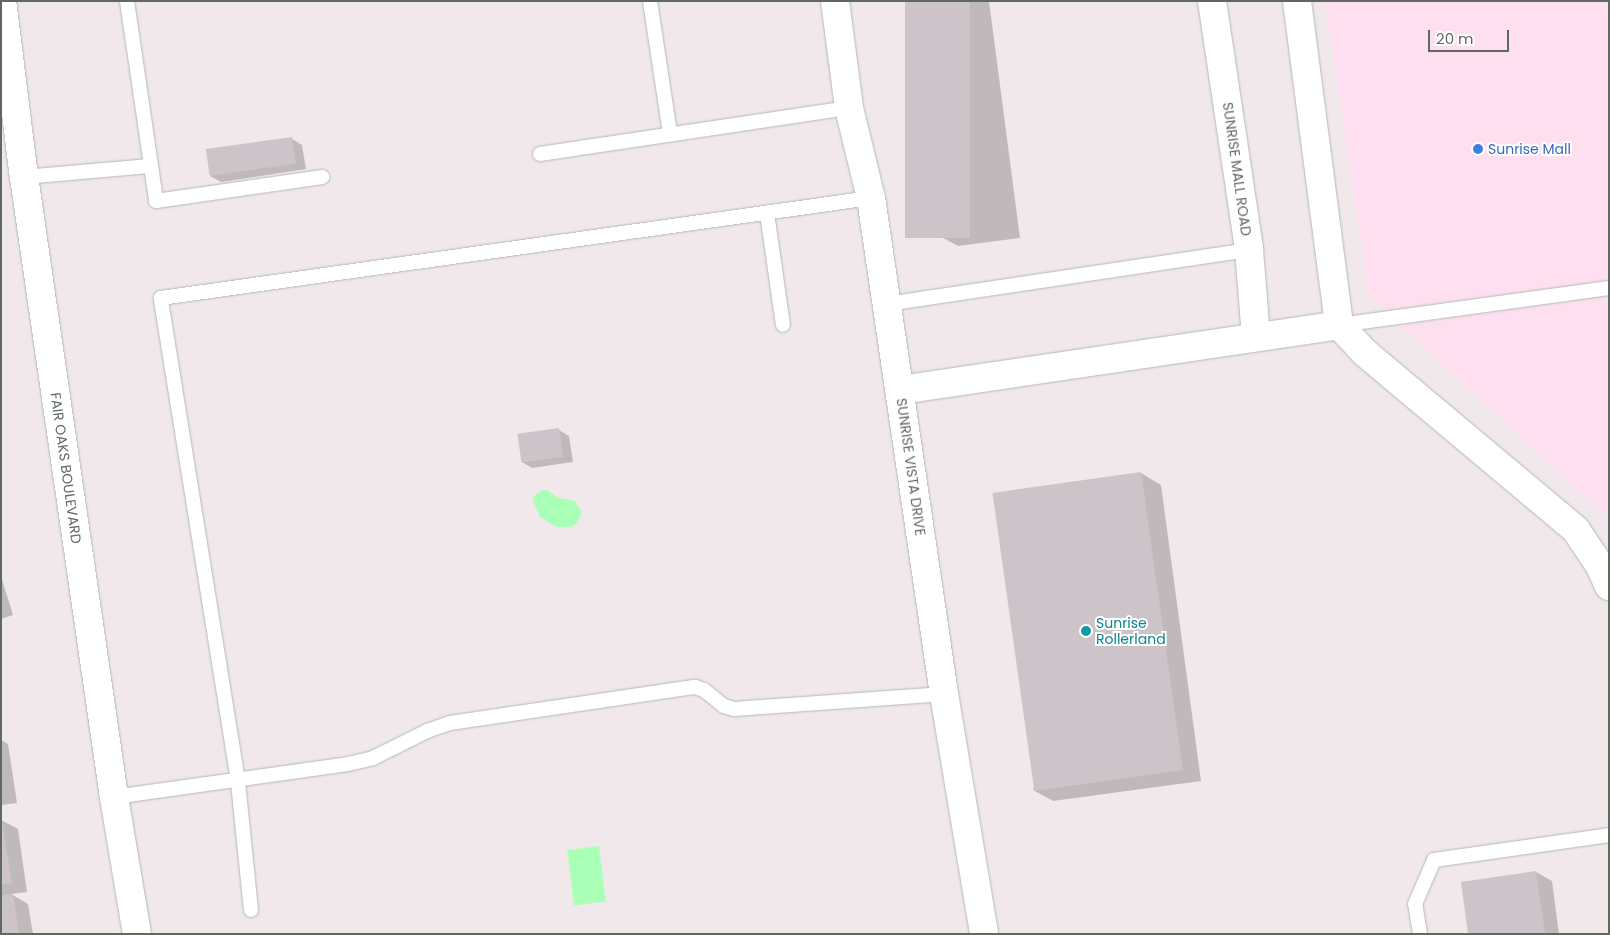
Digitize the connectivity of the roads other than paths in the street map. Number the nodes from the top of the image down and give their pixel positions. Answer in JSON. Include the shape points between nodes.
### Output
{"nodes":[{"id":1,"x":2,"y":1,"type":"edge"},
{"id":2,"x":127,"y":1,"type":"edge"},
{"id":3,"x":650,"y":1,"type":"edge"},
{"id":4,"x":835,"y":1,"type":"edge"},
{"id":5,"x":1212,"y":1,"type":"edge"},
{"id":6,"x":1297,"y":1,"type":"edge"},
{"id":7,"x":849,"y":108,"type":"junction"},
{"id":8,"x":670,"y":134,"type":"junction"},
{"id":9,"x":540,"y":154,"type":"dead end"},
{"id":10,"x":150,"y":166,"type":"junction"},
{"id":11,"x":24,"y":177,"type":"junction"},
{"id":12,"x":322,"y":177,"type":"dead end"},
{"id":13,"x":871,"y":198,"type":"junction"},
{"id":14,"x":767,"y":213,"type":"junction"},
{"id":15,"x":1249,"y":250,"type":"junction"},
{"id":16,"x":1609,"y":288,"type":"edge"},
{"id":17,"x":887,"y":304,"type":"junction"},
{"id":18,"x":783,"y":324,"type":"dead end"},
{"id":19,"x":1339,"y":324,"type":"junction"},
{"id":20,"x":1256,"y":337,"type":"junction"},
{"id":21,"x":900,"y":390,"type":"junction"},
{"id":22,"x":1609,"y":586,"type":"edge"},
{"id":23,"x":944,"y":694,"type":"junction"},
{"id":24,"x":238,"y":780,"type":"junction"},
{"id":25,"x":114,"y":797,"type":"junction"},
{"id":26,"x":1609,"y":835,"type":"edge"},
{"id":27,"x":250,"y":910,"type":"dead end"},
{"id":28,"x":138,"y":934,"type":"edge"},
{"id":29,"x":984,"y":934,"type":"edge"},
{"id":30,"x":1420,"y":934,"type":"edge"}],
"edges":[{"from":1,"to":11,"type":"street","name":"FAIR OAKS BOULEVARD"},
{"from":2,"to":10,"type":"lane"},
{"from":3,"to":8,"type":"lane"},
{"from":4,"to":7,"type":"street","name":"SUNRISE VISTA DRIVE"},
{"from":5,"to":15,"type":"street","name":"SUNRISE MALL ROAD"},
{"from":6,"to":19,"type":"street"},
{"from":7,"to":8,"type":"lane"},
{"from":7,"to":13,"type":"street","name":"SUNRISE VISTA DRIVE"},
{"from":8,"to":9,"type":"lane"},
{"from":10,"to":11,"type":"lane"},
{"from":10,"to":12,"type":"lane","via":[[156,201]]},
{"from":11,"to":25,"type":"street","name":"FAIR OAKS BOULEVARD"},
{"from":13,"to":14,"type":"lane"},
{"from":13,"to":17,"type":"street","name":"SUNRISE VISTA DRIVE"},
{"from":14,"to":18,"type":"lane"},
{"from":14,"to":24,"type":"lane","via":[[161,298]]},
{"from":15,"to":17,"type":"lane"},
{"from":15,"to":20,"type":"street","name":"SUNRISE MALL ROAD"},
{"from":16,"to":19,"type":"lane"},
{"from":17,"to":21,"type":"street","name":"SUNRISE VISTA DRIVE"},
{"from":19,"to":20,"type":"street"},
{"from":19,"to":22,"type":"street","via":[[1364,352],[1576,530]]},
{"from":20,"to":21,"type":"street"},
{"from":21,"to":23,"type":"street","name":"SUNRISE VISTA DRIVE"},
{"from":23,"to":24,"type":"lane","via":[[734,709],[694,687],[450,723],[426,731],[372,758]]},
{"from":23,"to":29,"type":"street","name":"SUNRISE VISTA DRIVE"},
{"from":24,"to":25,"type":"lane"},
{"from":24,"to":27,"type":"lane"},
{"from":25,"to":28,"type":"street","name":"FAIR OAKS BOULEVARD"},
{"from":26,"to":30,"type":"lane","via":[[1434,860],[1415,904]]}]}
